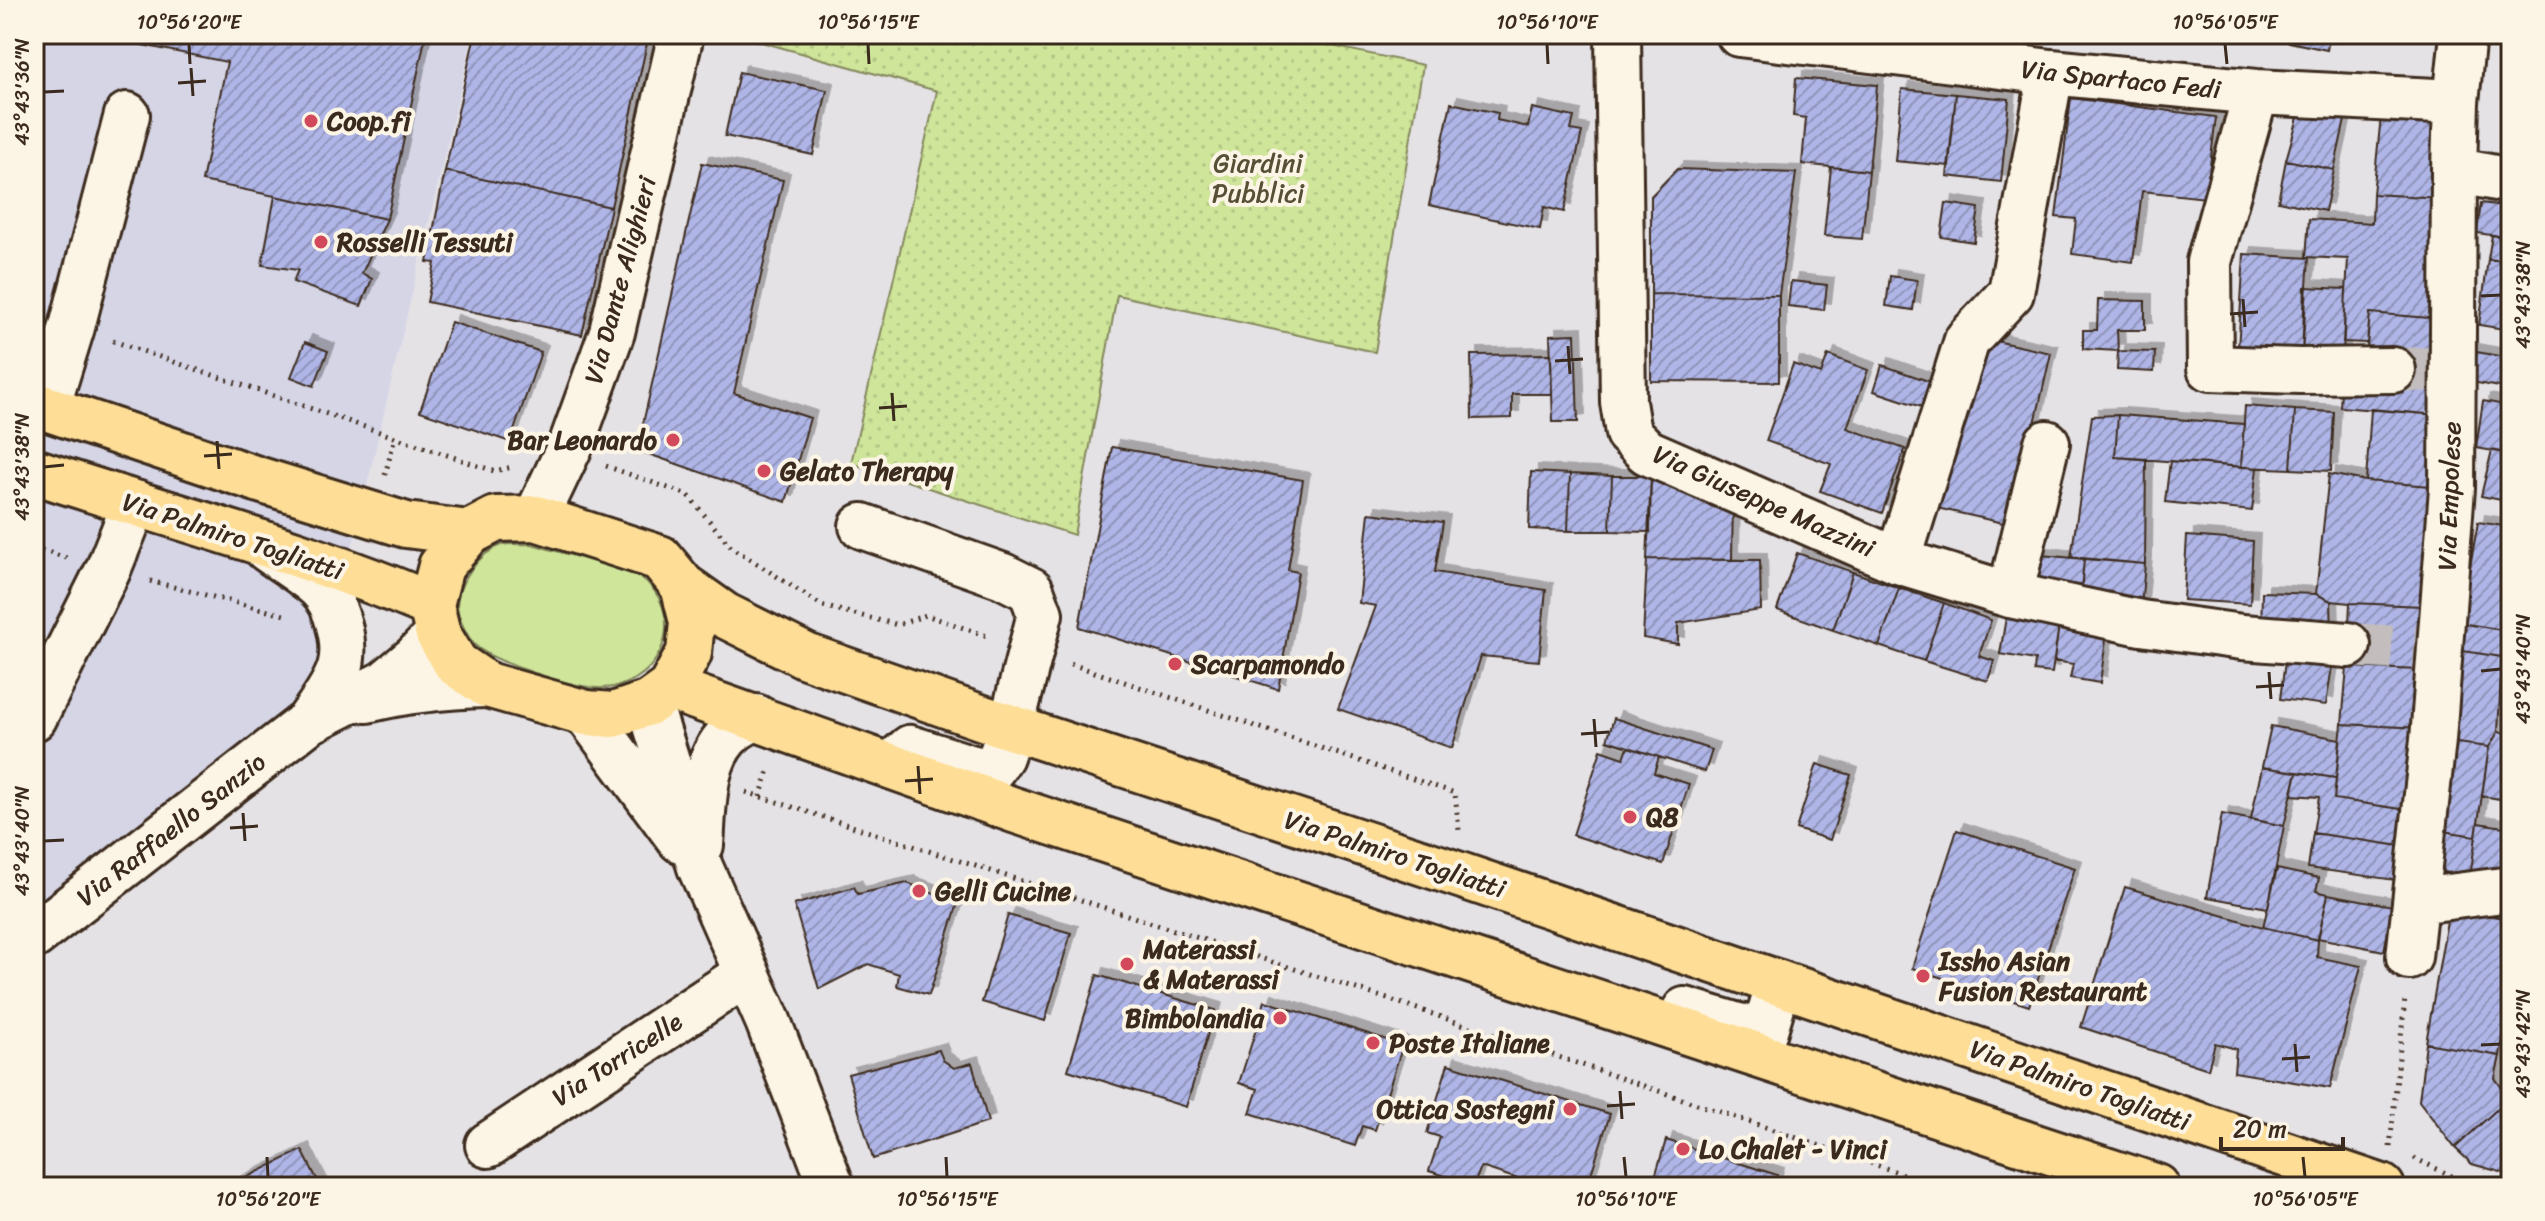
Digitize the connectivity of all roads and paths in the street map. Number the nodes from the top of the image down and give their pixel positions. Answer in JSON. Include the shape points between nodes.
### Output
{"nodes":[{"id":1,"x":681,"y":34,"type":"edge"},
{"id":2,"x":1618,"y":34,"type":"edge"},
{"id":3,"x":2463,"y":34,"type":"edge"},
{"id":4,"x":1766,"y":36,"type":"edge"},
{"id":5,"x":2051,"y":72,"type":"junction"},
{"id":6,"x":2256,"y":92,"type":"junction"},
{"id":7,"x":2456,"y":102,"type":"junction"},
{"id":8,"x":127,"y":115,"type":"dead end"},
{"id":9,"x":2454,"y":170,"type":"junction"},
{"id":10,"x":2511,"y":181,"type":"edge"},
{"id":11,"x":72,"y":327,"type":"junction"},
{"id":12,"x":2393,"y":370,"type":"tunnel mouth"},
{"id":13,"x":41,"y":406,"type":"edge"},
{"id":14,"x":2047,"y":443,"type":"dead end"},
{"id":15,"x":567,"y":452,"type":"junction"},
{"id":16,"x":34,"y":471,"type":"edge"},
{"id":17,"x":135,"y":503,"type":"junction"},
{"id":18,"x":536,"y":518,"type":"junction"},
{"id":19,"x":862,"y":526,"type":"dead end"},
{"id":20,"x":469,"y":533,"type":"junction"},
{"id":21,"x":255,"y":540,"type":"junction"},
{"id":22,"x":34,"y":548,"type":"edge"},
{"id":23,"x":1898,"y":561,"type":"junction"},
{"id":24,"x":108,"y":570,"type":"junction"},
{"id":25,"x":683,"y":586,"type":"junction"},
{"id":26,"x":2010,"y":595,"type":"junction"},
{"id":27,"x":292,"y":617,"type":"dead end"},
{"id":28,"x":434,"y":620,"type":"junction"},
{"id":29,"x":2348,"y":645,"type":"tunnel mouth"},
{"id":30,"x":1031,"y":650,"type":"junction"},
{"id":31,"x":487,"y":685,"type":"junction"},
{"id":32,"x":659,"y":696,"type":"junction"},
{"id":33,"x":586,"y":713,"type":"junction"},
{"id":34,"x":325,"y":714,"type":"junction"},
{"id":35,"x":756,"y":717,"type":"junction"},
{"id":36,"x":34,"y":718,"type":"edge"},
{"id":37,"x":1011,"y":727,"type":"junction"},
{"id":38,"x":891,"y":765,"type":"junction"},
{"id":39,"x":760,"y":797,"type":"dead end"},
{"id":40,"x":1474,"y":834,"type":"dead end"},
{"id":41,"x":700,"y":867,"type":"junction"},
{"id":42,"x":2511,"y":889,"type":"edge"},
{"id":43,"x":2417,"y":901,"type":"junction"},
{"id":44,"x":34,"y":936,"type":"edge"},
{"id":45,"x":2409,"y":957,"type":"joint"},
{"id":46,"x":746,"y":974,"type":"junction"},
{"id":47,"x":1779,"y":983,"type":"junction"},
{"id":48,"x":1650,"y":1020,"type":"junction"},
{"id":49,"x":2379,"y":1144,"type":"dead end"},
{"id":50,"x":488,"y":1145,"type":"dead end"},
{"id":51,"x":2387,"y":1164,"type":"edge"},
{"id":52,"x":832,"y":1187,"type":"edge"},
{"id":53,"x":1941,"y":1187,"type":"edge"},
{"id":54,"x":2157,"y":1187,"type":"edge"},
{"id":55,"x":2475,"y":1187,"type":"edge"}],
"edges":[{"from":1,"to":15,"type":"street","name":"Via Dante Alighieri","via":[[612,332]]},
{"from":2,"to":23,"type":"street","name":"Via Giuseppe Mazzini","via":[[1623,402],[1628,433],[1647,452]]},
{"from":3,"to":7,"type":"street","name":"Via Empolese"},
{"from":4,"to":5,"type":"street","name":"Via Spartaco Fedi"},
{"from":5,"to":6,"type":"street","name":"Via Spartaco Fedi"},
{"from":5,"to":23,"type":"street","via":[[2011,293],[1967,340]]},
{"from":6,"to":7,"type":"street","name":"Via Spartaco Fedi"},
{"from":6,"to":12,"type":"street","via":[[2209,262],[2210,368]]},
{"from":7,"to":9,"type":"street","name":"Via Empolese"},
{"from":8,"to":11,"type":"street"},
{"from":9,"to":10,"type":"street"},
{"from":9,"to":43,"type":"street","name":"Via Empolese","via":[[2445,369],[2452,488],[2430,648]]},
{"from":11,"to":13,"type":"street"},
{"from":11,"to":15,"type":"path","via":[[494,471]]},
{"from":13,"to":20,"type":"main road","name":"Via Palmiro Togliatti","via":[[396,522]]},
{"from":14,"to":26,"type":"street"},
{"from":15,"to":18,"type":"street","name":"Via Dante Alighieri"},
{"from":15,"to":30,"type":"path","via":[[688,495],[731,547],[823,606],[898,625],[926,615]]},
{"from":16,"to":17,"type":"main road","name":"Via Palmiro Togliatti"},
{"from":17,"to":21,"type":"main road","name":"Via Palmiro Togliatti"},
{"from":17,"to":24,"type":"street"},
{"from":18,"to":20,"type":"main road","name":"Via Palmiro Togliatti","via":[[496,519]]},
{"from":18,"to":25,"type":"main road","name":"Via Palmiro Togliatti","via":[[660,558]]},
{"from":19,"to":30,"type":"street","via":[[1031,590],[1040,614]]},
{"from":20,"to":28,"type":"main road","name":"Via Palmiro Togliatti","via":[[441,566]]},
{"from":21,"to":28,"type":"main road","name":"Via Palmiro Togliatti"},
{"from":21,"to":34,"type":"street","name":"Via Raffaello Sanzio","via":[[320,587],[334,608],[341,667]]},
{"from":22,"to":24,"type":"path"},
{"from":23,"to":26,"type":"street","name":"Via Giuseppe Mazzini"},
{"from":24,"to":27,"type":"path"},
{"from":24,"to":36,"type":"street"},
{"from":25,"to":32,"type":"main road","name":"Via Palmiro Togliatti","via":[[692,622],[689,653]]},
{"from":25,"to":37,"type":"main road","name":"Via Palmiro Togliatti","via":[[724,615],[806,656]]},
{"from":26,"to":29,"type":"street","name":"Via Giuseppe Mazzini","via":[[2141,623]]},
{"from":28,"to":31,"type":"main road","via":[[456,664]]},
{"from":28,"to":34,"type":"street","name":"Via Raffaello Sanzio","via":[[415,658],[385,683]]},
{"from":30,"to":37,"type":"street"},
{"from":30,"to":40,"type":"path","via":[[1455,793],[1459,829]]},
{"from":31,"to":33,"type":"main road"},
{"from":31,"to":34,"type":"street","name":"Via Raffaello Sanzio","via":[[392,694]]},
{"from":32,"to":33,"type":"main road","via":[[613,715]]},
{"from":32,"to":35,"type":"main road"},
{"from":32,"to":41,"type":"street"},
{"from":33,"to":41,"type":"street"},
{"from":34,"to":44,"type":"street","name":"Via Raffaello Sanzio"},
{"from":35,"to":38,"type":"main road"},
{"from":35,"to":41,"type":"street","via":[[732,731],[706,780]]},
{"from":37,"to":38,"type":"street","via":[[993,768],[976,769],[910,748]]},
{"from":37,"to":47,"type":"main road","name":"Via Palmiro Togliatti"},
{"from":38,"to":48,"type":"main road"},
{"from":39,"to":53,"type":"path","via":[[1400,1003]]},
{"from":41,"to":46,"type":"street"},
{"from":42,"to":43,"type":"street"},
{"from":43,"to":45,"type":"street","name":"Via Empolese"},
{"from":45,"to":51,"type":"path"},
{"from":46,"to":50,"type":"street","name":"Via Torricelle"},
{"from":46,"to":52,"type":"street"},
{"from":47,"to":48,"type":"street","via":[[1765,1030],[1663,1005]]},
{"from":47,"to":51,"type":"main road","name":"Via Palmiro Togliatti"},
{"from":48,"to":54,"type":"main road"},
{"from":49,"to":51,"type":"path"},
{"from":51,"to":55,"type":"path"}]}
